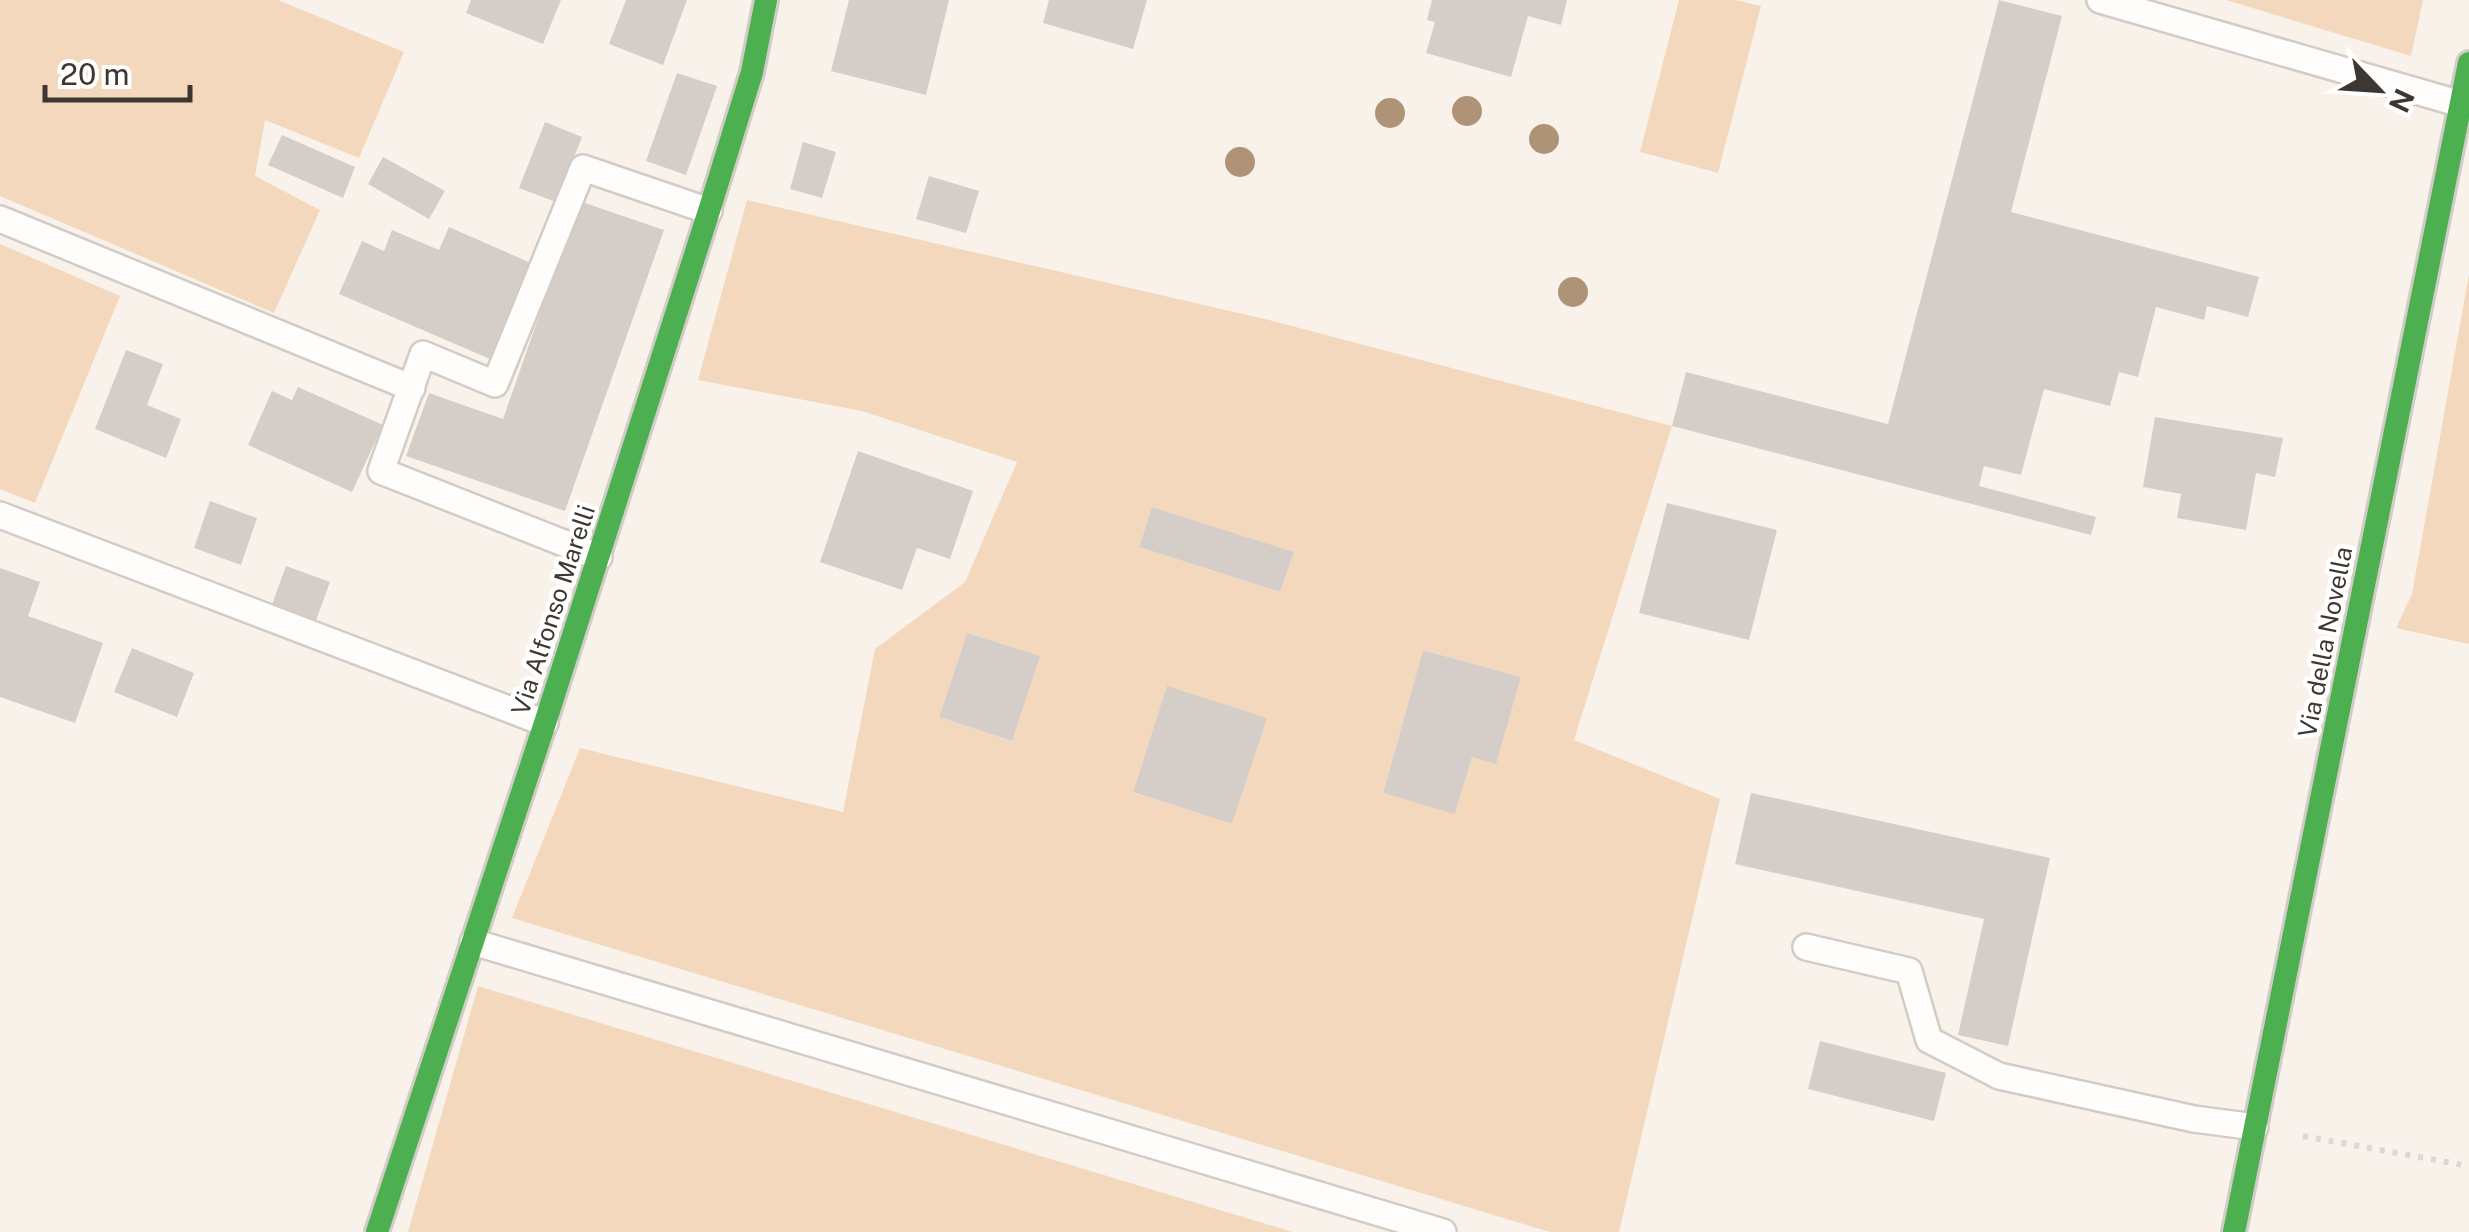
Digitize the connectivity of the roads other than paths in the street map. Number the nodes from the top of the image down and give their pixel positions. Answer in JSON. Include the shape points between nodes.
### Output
{"nodes":[{"id":1,"x":766,"y":0,"type":"edge"},
{"id":2,"x":2100,"y":0,"type":"edge"},
{"id":3,"x":2469,"y":63,"type":"edge"},
{"id":4,"x":2461,"y":104,"type":"junction"},
{"id":5,"x":710,"y":211,"type":"junction"},
{"id":6,"x":0,"y":219,"type":"edge"},
{"id":7,"x":412,"y":388,"type":"junction"},
{"id":8,"x":0,"y":514,"type":"edge"},
{"id":9,"x":599,"y":557,"type":"junction"},
{"id":10,"x":545,"y":722,"type":"junction"},
{"id":11,"x":473,"y":942,"type":"junction"},
{"id":12,"x":1806,"y":947,"type":"dead end"},
{"id":13,"x":2255,"y":1127,"type":"junction"},
{"id":14,"x":377,"y":1232,"type":"edge"},
{"id":15,"x":1443,"y":1232,"type":"edge"},
{"id":16,"x":2234,"y":1232,"type":"edge"}],
"edges":[{"from":1,"to":5,"type":"street","name":"Via Alfonso Marelli"},
{"from":2,"to":4,"type":"lane"},
{"from":3,"to":4,"type":"street","name":"Via della Novella"},
{"from":4,"to":13,"type":"street","name":"Via della Novella"},
{"from":5,"to":7,"type":"lane","via":[[583,168],[495,384],[423,354]]},
{"from":5,"to":9,"type":"street","name":"Via Alfonso Marelli"},
{"from":6,"to":7,"type":"lane"},
{"from":7,"to":9,"type":"lane","via":[[382,471]]},
{"from":8,"to":10,"type":"lane"},
{"from":9,"to":10,"type":"street","name":"Via Alfonso Marelli"},
{"from":10,"to":11,"type":"street","name":"Via Alfonso Marelli"},
{"from":11,"to":14,"type":"street","name":"Via Alfonso Marelli"},
{"from":11,"to":15,"type":"lane"},
{"from":12,"to":13,"type":"lane","via":[[1909,971],[1930,1040],[1999,1076],[2194,1120]]},
{"from":13,"to":16,"type":"street","name":"Via della Novella"}]}
